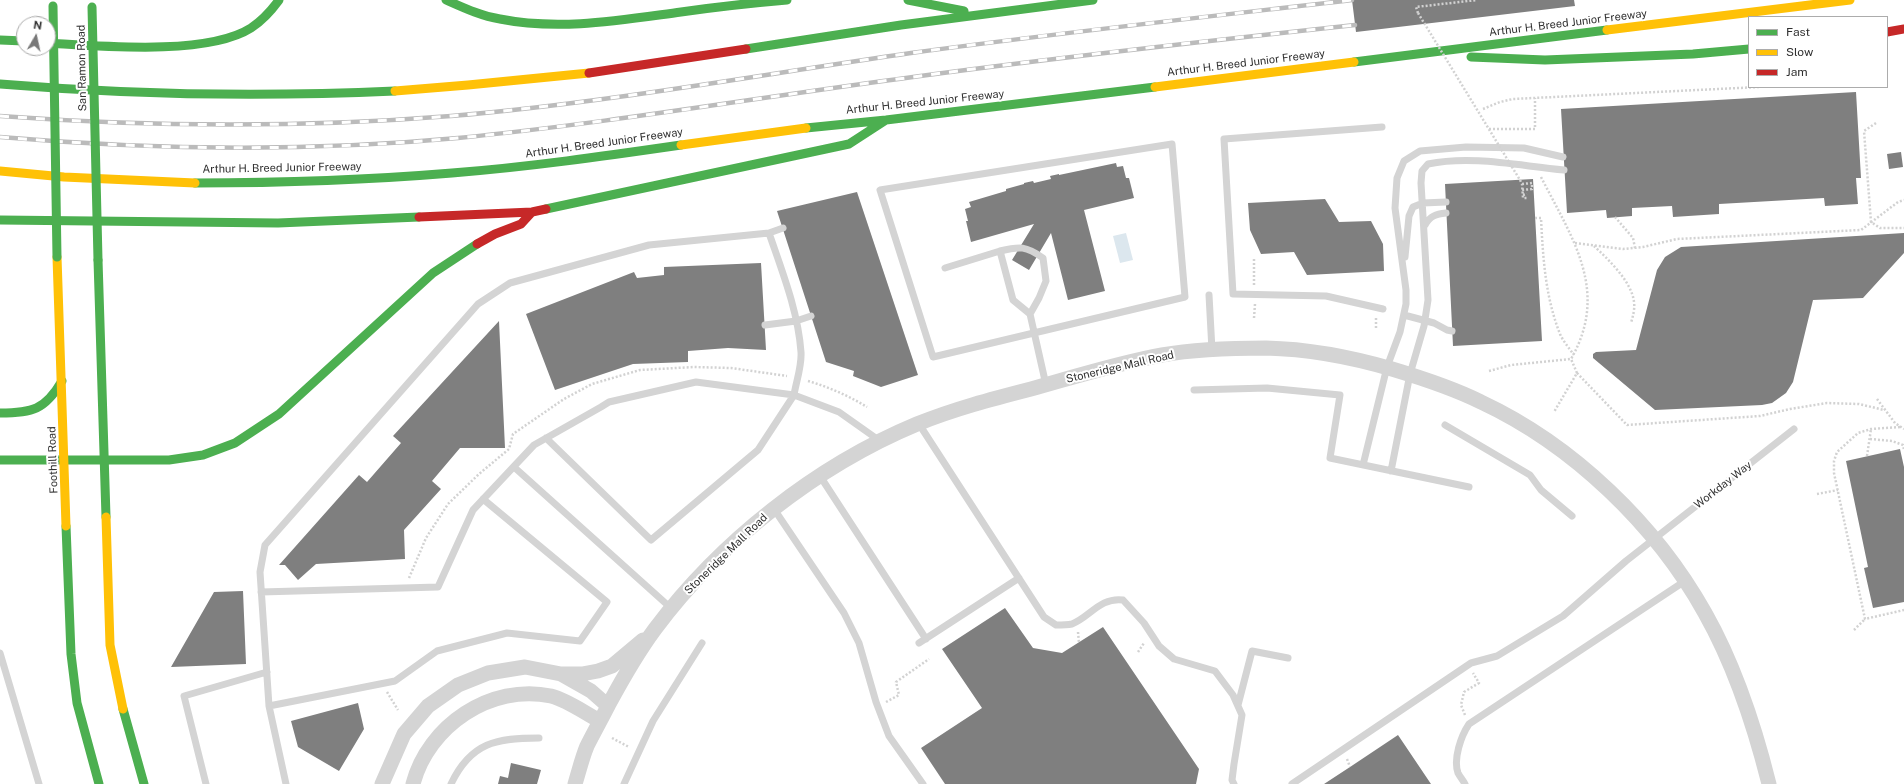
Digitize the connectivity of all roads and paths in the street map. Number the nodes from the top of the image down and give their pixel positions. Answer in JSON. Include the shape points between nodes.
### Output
{"nodes":[{"id":1,"x":279,"y":0,"type":"edge"},
{"id":2,"x":446,"y":0,"type":"edge"},
{"id":3,"x":787,"y":0,"type":"edge"},
{"id":4,"x":908,"y":0,"type":"edge"},
{"id":5,"x":1093,"y":0,"type":"edge"},
{"id":6,"x":1477,"y":0,"type":"edge"},
{"id":7,"x":1850,"y":0,"type":"edge"},
{"id":8,"x":93,"y":2,"type":"edge"},
{"id":9,"x":53,"y":3,"type":"edge"},
{"id":10,"x":981,"y":15,"type":"junction"},
{"id":11,"x":1904,"y":29,"type":"edge"},
{"id":12,"x":1888,"y":32,"type":"edge"},
{"id":13,"x":0,"y":40,"type":"edge"},
{"id":14,"x":16,"y":41,"type":"edge"},
{"id":15,"x":56,"y":43,"type":"edge"},
{"id":16,"x":1748,"y":49,"type":"edge"},
{"id":17,"x":1402,"y":55,"type":"junction"},
{"id":18,"x":0,"y":84,"type":"edge"},
{"id":19,"x":1748,"y":88,"type":"edge"},
{"id":20,"x":1535,"y":98,"type":"junction"},
{"id":21,"x":1484,"y":109,"type":"dead end"},
{"id":22,"x":886,"y":120,"type":"junction"},
{"id":23,"x":1876,"y":122,"type":"dead end"},
{"id":24,"x":1382,"y":127,"type":"dead end"},
{"id":25,"x":1489,"y":129,"type":"junction"},
{"id":26,"x":1564,"y":158,"type":"dead end"},
{"id":27,"x":1564,"y":170,"type":"dead end"},
{"id":28,"x":0,"y":171,"type":"edge"},
{"id":29,"x":1522,"y":184,"type":"junction"},
{"id":30,"x":1544,"y":184,"type":"dead end"},
{"id":31,"x":1522,"y":190,"type":"junction"},
{"id":32,"x":1527,"y":194,"type":"dead end"},
{"id":33,"x":1522,"y":195,"type":"junction"},
{"id":34,"x":1528,"y":198,"type":"dead end"},
{"id":35,"x":1904,"y":200,"type":"edge"},
{"id":36,"x":1446,"y":202,"type":"dead end"},
{"id":37,"x":1423,"y":203,"type":"junction"},
{"id":38,"x":532,"y":212,"type":"junction"},
{"id":39,"x":1446,"y":213,"type":"dead end"},
{"id":40,"x":1615,"y":217,"type":"dead end"},
{"id":41,"x":1535,"y":218,"type":"dead end"},
{"id":42,"x":0,"y":220,"type":"edge"},
{"id":43,"x":1871,"y":222,"type":"junction"},
{"id":44,"x":1425,"y":225,"type":"junction"},
{"id":45,"x":783,"y":228,"type":"dead end"},
{"id":46,"x":1904,"y":228,"type":"edge"},
{"id":47,"x":769,"y":232,"type":"junction"},
{"id":48,"x":1575,"y":243,"type":"junction"},
{"id":49,"x":1594,"y":246,"type":"junction"},
{"id":50,"x":1635,"y":248,"type":"junction"},
{"id":51,"x":1000,"y":251,"type":"junction"},
{"id":52,"x":945,"y":268,"type":"dead end"},
{"id":53,"x":1404,"y":274,"type":"junction"},
{"id":54,"x":1209,"y":295,"type":"dead end"},
{"id":55,"x":1383,"y":309,"type":"dead end"},
{"id":56,"x":1030,"y":314,"type":"junction"},
{"id":57,"x":1404,"y":315,"type":"junction"},
{"id":58,"x":811,"y":316,"type":"dead end"},
{"id":59,"x":796,"y":321,"type":"junction"},
{"id":60,"x":1425,"y":321,"type":"junction"},
{"id":61,"x":1631,"y":323,"type":"dead end"},
{"id":62,"x":765,"y":325,"type":"dead end"},
{"id":63,"x":1452,"y":331,"type":"dead end"},
{"id":64,"x":1033,"y":332,"type":"junction"},
{"id":65,"x":1212,"y":350,"type":"junction"},
{"id":66,"x":1574,"y":355,"type":"junction"},
{"id":67,"x":1571,"y":359,"type":"junction"},
{"id":68,"x":1387,"y":367,"type":"junction"},
{"id":69,"x":1489,"y":371,"type":"dead end"},
{"id":70,"x":1577,"y":373,"type":"junction"},
{"id":71,"x":1410,"y":374,"type":"junction"},
{"id":72,"x":62,"y":381,"type":"junction"},
{"id":73,"x":1046,"y":385,"type":"junction"},
{"id":74,"x":1194,"y":390,"type":"dead end"},
{"id":75,"x":794,"y":395,"type":"junction"},
{"id":76,"x":1877,"y":399,"type":"dead end"},
{"id":77,"x":1884,"y":410,"type":"junction"},
{"id":78,"x":1554,"y":412,"type":"dead end"},
{"id":79,"x":0,"y":413,"type":"edge"},
{"id":80,"x":919,"y":424,"type":"junction"},
{"id":81,"x":1445,"y":425,"type":"dead end"},
{"id":82,"x":1900,"y":427,"type":"junction"},
{"id":83,"x":1794,"y":429,"type":"dead end"},
{"id":84,"x":1871,"y":429,"type":"junction"},
{"id":85,"x":1904,"y":429,"type":"edge"},
{"id":86,"x":513,"y":434,"type":"dead end"},
{"id":87,"x":546,"y":438,"type":"junction"},
{"id":88,"x":1870,"y":439,"type":"junction"},
{"id":89,"x":880,"y":442,"type":"junction"},
{"id":90,"x":1904,"y":450,"type":"edge"},
{"id":91,"x":1867,"y":456,"type":"dead end"},
{"id":92,"x":0,"y":460,"type":"edge"},
{"id":93,"x":65,"y":461,"type":"junction"},
{"id":94,"x":104,"y":461,"type":"junction"},
{"id":95,"x":1363,"y":465,"type":"junction"},
{"id":96,"x":514,"y":467,"type":"junction"},
{"id":97,"x":1390,"y":471,"type":"junction"},
{"id":98,"x":820,"y":476,"type":"junction"},
{"id":99,"x":1469,"y":487,"type":"dead end"},
{"id":100,"x":1838,"y":490,"type":"junction"},
{"id":101,"x":1817,"y":494,"type":"dead end"},
{"id":102,"x":483,"y":499,"type":"junction"},
{"id":103,"x":774,"y":508,"type":"junction"},
{"id":104,"x":1572,"y":516,"type":"dead end"},
{"id":105,"x":1654,"y":540,"type":"junction"},
{"id":106,"x":1018,"y":578,"type":"junction"},
{"id":107,"x":1685,"y":581,"type":"junction"},
{"id":108,"x":408,"y":588,"type":"junction"},
{"id":109,"x":261,"y":592,"type":"junction"},
{"id":110,"x":672,"y":610,"type":"junction"},
{"id":111,"x":1904,"y":610,"type":"edge"},
{"id":112,"x":1865,"y":619,"type":"junction"},
{"id":113,"x":656,"y":629,"type":"junction"},
{"id":114,"x":1854,"y":630,"type":"dead end"},
{"id":115,"x":926,"y":638,"type":"junction"},
{"id":116,"x":919,"y":643,"type":"dead end"},
{"id":117,"x":702,"y":644,"type":"dead end"},
{"id":118,"x":0,"y":653,"type":"edge"},
{"id":119,"x":1288,"y":658,"type":"dead end"},
{"id":120,"x":929,"y":659,"type":"dead end"},
{"id":121,"x":267,"y":672,"type":"junction"},
{"id":122,"x":1472,"y":672,"type":"dead end"},
{"id":123,"x":561,"y":674,"type":"junction"},
{"id":124,"x":382,"y":684,"type":"junction"},
{"id":125,"x":886,"y":702,"type":"dead end"},
{"id":126,"x":1238,"y":705,"type":"junction"},
{"id":127,"x":269,"y":706,"type":"junction"},
{"id":128,"x":608,"y":706,"type":"junction"},
{"id":129,"x":398,"y":710,"type":"dead end"},
{"id":130,"x":600,"y":721,"type":"junction"},
{"id":131,"x":1469,"y":724,"type":"junction"},
{"id":132,"x":539,"y":738,"type":"dead end"},
{"id":133,"x":612,"y":738,"type":"dead end"},
{"id":134,"x":638,"y":752,"type":"junction"},
{"id":135,"x":39,"y":784,"type":"edge"},
{"id":136,"x":99,"y":784,"type":"edge"},
{"id":137,"x":144,"y":784,"type":"edge"},
{"id":138,"x":206,"y":784,"type":"edge"},
{"id":139,"x":286,"y":784,"type":"edge"},
{"id":140,"x":382,"y":784,"type":"edge"},
{"id":141,"x":413,"y":784,"type":"edge"},
{"id":142,"x":451,"y":784,"type":"edge"},
{"id":143,"x":575,"y":784,"type":"edge"},
{"id":144,"x":624,"y":784,"type":"edge"},
{"id":145,"x":923,"y":784,"type":"edge"},
{"id":146,"x":1234,"y":784,"type":"edge"},
{"id":147,"x":1292,"y":784,"type":"edge"},
{"id":148,"x":1465,"y":784,"type":"edge"},
{"id":149,"x":1769,"y":784,"type":"edge"}],
"edges":[{"from":1,"to":15,"type":"main road","via":[[258,22],[235,35],[210,44],[173,47]]},
{"from":2,"to":3,"type":"main road","via":[[485,16],[521,24],[555,25],[593,24],[742,3]]},
{"from":4,"to":10,"type":"main road"},
{"from":5,"to":10,"type":"main road"},
{"from":6,"to":25,"type":"path","bridge":true,"via":[[1416,7]]},
{"from":7,"to":17,"type":"main road","name":"Arthur H. Breed Junior Freeway"},
{"from":8,"to":94,"type":"main road","name":"San Ramon Road","bridge":true},
{"from":9,"to":72,"type":"main road","name":"Foothill Road","bridge":true,"via":[[57,257]]},
{"from":10,"to":18,"type":"main road","via":[[634,67],[440,88],[247,95],[141,93]]},
{"from":11,"to":12,"type":"main road"},
{"from":13,"to":14,"type":"main road"},
{"from":16,"to":17,"type":"main road","via":[[1545,60]]},
{"from":17,"to":22,"type":"main road","name":"Arthur H. Breed Junior Freeway"},
{"from":19,"to":20,"type":"path"},
{"from":20,"to":21,"type":"path","via":[[1500,102]]},
{"from":20,"to":25,"type":"path","via":[[1535,129]]},
{"from":22,"to":28,"type":"main road","name":"Arthur H. Breed Junior Freeway","via":[[842,122],[538,165],[416,176],[227,183],[129,180]]},
{"from":22,"to":38,"type":"main road","via":[[850,144]]},
{"from":23,"to":43,"type":"path","via":[[1864,131]]},
{"from":24,"to":55,"type":"lane","via":[[1224,139],[1233,294],[1326,296]]},
{"from":25,"to":29,"type":"path","bridge":true},
{"from":26,"to":53,"type":"lane","via":[[1524,148],[1466,147],[1420,152],[1404,161],[1397,178],[1395,208]]},
{"from":27,"to":37,"type":"lane","via":[[1469,160],[1428,164],[1422,171]]},
{"from":29,"to":31,"type":"path"},
{"from":29,"to":31,"type":"path","via":[[1532,183],[1532,189]]},
{"from":30,"to":48,"type":"path"},
{"from":31,"to":33,"type":"path"},
{"from":32,"to":33,"type":"path"},
{"from":33,"to":34,"type":"path","via":[[1523,198]]},
{"from":35,"to":43,"type":"path"},
{"from":36,"to":37,"type":"lane"},
{"from":37,"to":44,"type":"lane"},
{"from":37,"to":53,"type":"lane","via":[[1413,207],[1409,216]]},
{"from":38,"to":42,"type":"main road","via":[[278,223]]},
{"from":38,"to":94,"type":"main road","via":[[521,224],[495,234],[433,273],[280,414],[235,443],[203,455],[169,460]]},
{"from":39,"to":44,"type":"lane","via":[[1428,218]]},
{"from":40,"to":50,"type":"path","via":[[1632,238]]},
{"from":41,"to":66,"type":"path","via":[[1541,218],[1548,295],[1560,335]]},
{"from":43,"to":46,"type":"path","via":[[1880,228]]},
{"from":43,"to":50,"type":"path","via":[[1861,230],[1678,239]]},
{"from":44,"to":60,"type":"lane","via":[[1428,300]]},
{"from":45,"to":47,"type":"lane"},
{"from":47,"to":59,"type":"lane"},
{"from":47,"to":109,"type":"lane","via":[[649,245],[510,283],[478,304],[265,545],[260,572]]},
{"from":48,"to":49,"type":"path"},
{"from":48,"to":66,"type":"path","via":[[1588,287],[1588,302],[1580,344]]},
{"from":49,"to":50,"type":"path"},
{"from":49,"to":61,"type":"path","via":[[1612,264],[1628,287],[1635,309]]},
{"from":51,"to":52,"type":"lane"},
{"from":51,"to":56,"type":"lane","via":[[1013,300]]},
{"from":51,"to":56,"type":"lane","via":[[1017,247],[1031,250],[1043,258],[1046,281]]},
{"from":53,"to":57,"type":"lane"},
{"from":54,"to":65,"type":"lane"},
{"from":56,"to":64,"type":"lane"},
{"from":57,"to":60,"type":"lane"},
{"from":57,"to":68,"type":"lane"},
{"from":58,"to":59,"type":"lane"},
{"from":59,"to":62,"type":"lane"},
{"from":59,"to":75,"type":"lane","via":[[801,354]]},
{"from":60,"to":63,"type":"lane"},
{"from":60,"to":71,"type":"lane"},
{"from":64,"to":64,"type":"lane","via":[[933,357],[880,190],[1172,144],[1185,297]]},
{"from":64,"to":73,"type":"lane"},
{"from":65,"to":68,"type":"street","name":"Stoneridge Mall Road","via":[[1266,348],[1322,353]]},
{"from":65,"to":73,"type":"street","name":"Stoneridge Mall Road","via":[[1162,355]]},
{"from":66,"to":67,"type":"path"},
{"from":67,"to":69,"type":"path","via":[[1511,365]]},
{"from":67,"to":70,"type":"path"},
{"from":68,"to":71,"type":"street","name":"Stoneridge Mall Road"},
{"from":68,"to":95,"type":"lane"},
{"from":70,"to":77,"type":"path","via":[[1627,425],[1760,416],[1826,403],[1859,404]]},
{"from":70,"to":78,"type":"path"},
{"from":71,"to":97,"type":"lane"},
{"from":71,"to":105,"type":"street","name":"Stoneridge Mall Road","via":[[1485,403],[1541,437],[1598,480],[1628,509]]},
{"from":72,"to":79,"type":"main road","via":[[53,397],[36,410]]},
{"from":72,"to":93,"type":"main road","name":"Foothill Road"},
{"from":73,"to":80,"type":"street","name":"Stoneridge Mall Road","via":[[963,408]]},
{"from":74,"to":95,"type":"lane","via":[[1267,388],[1340,395],[1330,458]]},
{"from":75,"to":87,"type":"lane","via":[[696,382],[609,402]]},
{"from":75,"to":87,"type":"lane","via":[[758,450],[651,540]]},
{"from":75,"to":89,"type":"lane","via":[[839,412]]},
{"from":76,"to":77,"type":"path"},
{"from":77,"to":82,"type":"path"},
{"from":80,"to":89,"type":"street","name":"Stoneridge Mall Road"},
{"from":80,"to":106,"type":"lane"},
{"from":81,"to":104,"type":"lane","via":[[1530,475],[1541,490]]},
{"from":82,"to":84,"type":"path"},
{"from":82,"to":85,"type":"path"},
{"from":83,"to":105,"type":"lane","name":"Workday Way"},
{"from":84,"to":88,"type":"path"},
{"from":84,"to":100,"type":"path","via":[[1858,433],[1836,452],[1834,473]]},
{"from":86,"to":108,"type":"path","via":[[509,449],[448,504],[426,538],[408,581]]},
{"from":87,"to":96,"type":"lane","via":[[534,445]]},
{"from":88,"to":90,"type":"path","via":[[1903,445]]},
{"from":88,"to":91,"type":"path"},
{"from":89,"to":98,"type":"street","name":"Stoneridge Mall Road"},
{"from":92,"to":93,"type":"main road"},
{"from":93,"to":94,"type":"main road"},
{"from":93,"to":136,"type":"main road","name":"Foothill Road","via":[[72,670],[77,703]]},
{"from":94,"to":137,"type":"main road","via":[[110,644],[124,715]]},
{"from":95,"to":97,"type":"lane"},
{"from":96,"to":102,"type":"lane"},
{"from":96,"to":110,"type":"lane"},
{"from":97,"to":99,"type":"lane"},
{"from":98,"to":103,"type":"street","name":"Stoneridge Mall Road"},
{"from":98,"to":115,"type":"lane"},
{"from":100,"to":101,"type":"path"},
{"from":100,"to":112,"type":"path"},
{"from":102,"to":108,"type":"lane","via":[[473,510],[438,588]]},
{"from":102,"to":124,"type":"lane","via":[[607,602],[580,641],[507,633],[437,651],[395,681]]},
{"from":103,"to":110,"type":"street","name":"Stoneridge Mall Road","via":[[713,564]]},
{"from":103,"to":145,"type":"lane","via":[[844,613],[859,643],[889,736]]},
{"from":105,"to":107,"type":"street","name":"Stoneridge Mall Road"},
{"from":105,"to":147,"type":"lane","name":"Workday Way","via":[[1562,616],[1497,656],[1471,663]]},
{"from":106,"to":115,"type":"lane"},
{"from":106,"to":126,"type":"lane","via":[[1044,617],[1056,626],[1072,624],[1113,599],[1123,600],[1144,623],[1159,646],[1174,659],[1215,671]]},
{"from":107,"to":131,"type":"lane"},
{"from":107,"to":149,"type":"street","name":"Stoneridge Mall Road","via":[[1707,618],[1736,679],[1761,751]]},
{"from":108,"to":109,"type":"lane"},
{"from":109,"to":121,"type":"lane"},
{"from":110,"to":113,"type":"street","name":"Stoneridge Mall Road"},
{"from":111,"to":112,"type":"path"},
{"from":112,"to":114,"type":"path"},
{"from":113,"to":123,"type":"street","via":[[612,666],[582,674]]},
{"from":113,"to":128,"type":"street","name":"Stoneridge Mall Road"},
{"from":115,"to":116,"type":"lane"},
{"from":117,"to":134,"type":"lane","via":[[653,721]]},
{"from":118,"to":135,"type":"lane"},
{"from":119,"to":126,"type":"lane","via":[[1252,651]]},
{"from":120,"to":125,"type":"path","via":[[896,682],[899,695]]},
{"from":121,"to":127,"type":"lane"},
{"from":121,"to":138,"type":"lane","via":[[184,696]]},
{"from":122,"to":131,"type":"path","via":[[1479,684],[1464,692],[1461,705]]},
{"from":123,"to":128,"type":"street","via":[[591,691]]},
{"from":123,"to":140,"type":"street","via":[[525,667],[488,673],[458,685],[428,706],[404,734]]},
{"from":124,"to":127,"type":"lane"},
{"from":124,"to":129,"type":"path"},
{"from":126,"to":146,"type":"lane","via":[[1242,715],[1232,780]]},
{"from":127,"to":139,"type":"lane"},
{"from":128,"to":130,"type":"street","name":"Stoneridge Mall Road"},
{"from":130,"to":141,"type":"street","via":[[552,697],[523,694],[493,698],[467,711],[445,730],[424,755]]},
{"from":130,"to":143,"type":"street","name":"Stoneridge Mall Road","via":[[587,748]]},
{"from":131,"to":148,"type":"lane","via":[[1464,731],[1456,765]]},
{"from":132,"to":142,"type":"lane","via":[[511,738],[485,744],[465,760]]},
{"from":133,"to":134,"type":"path"},
{"from":134,"to":144,"type":"lane"}]}
